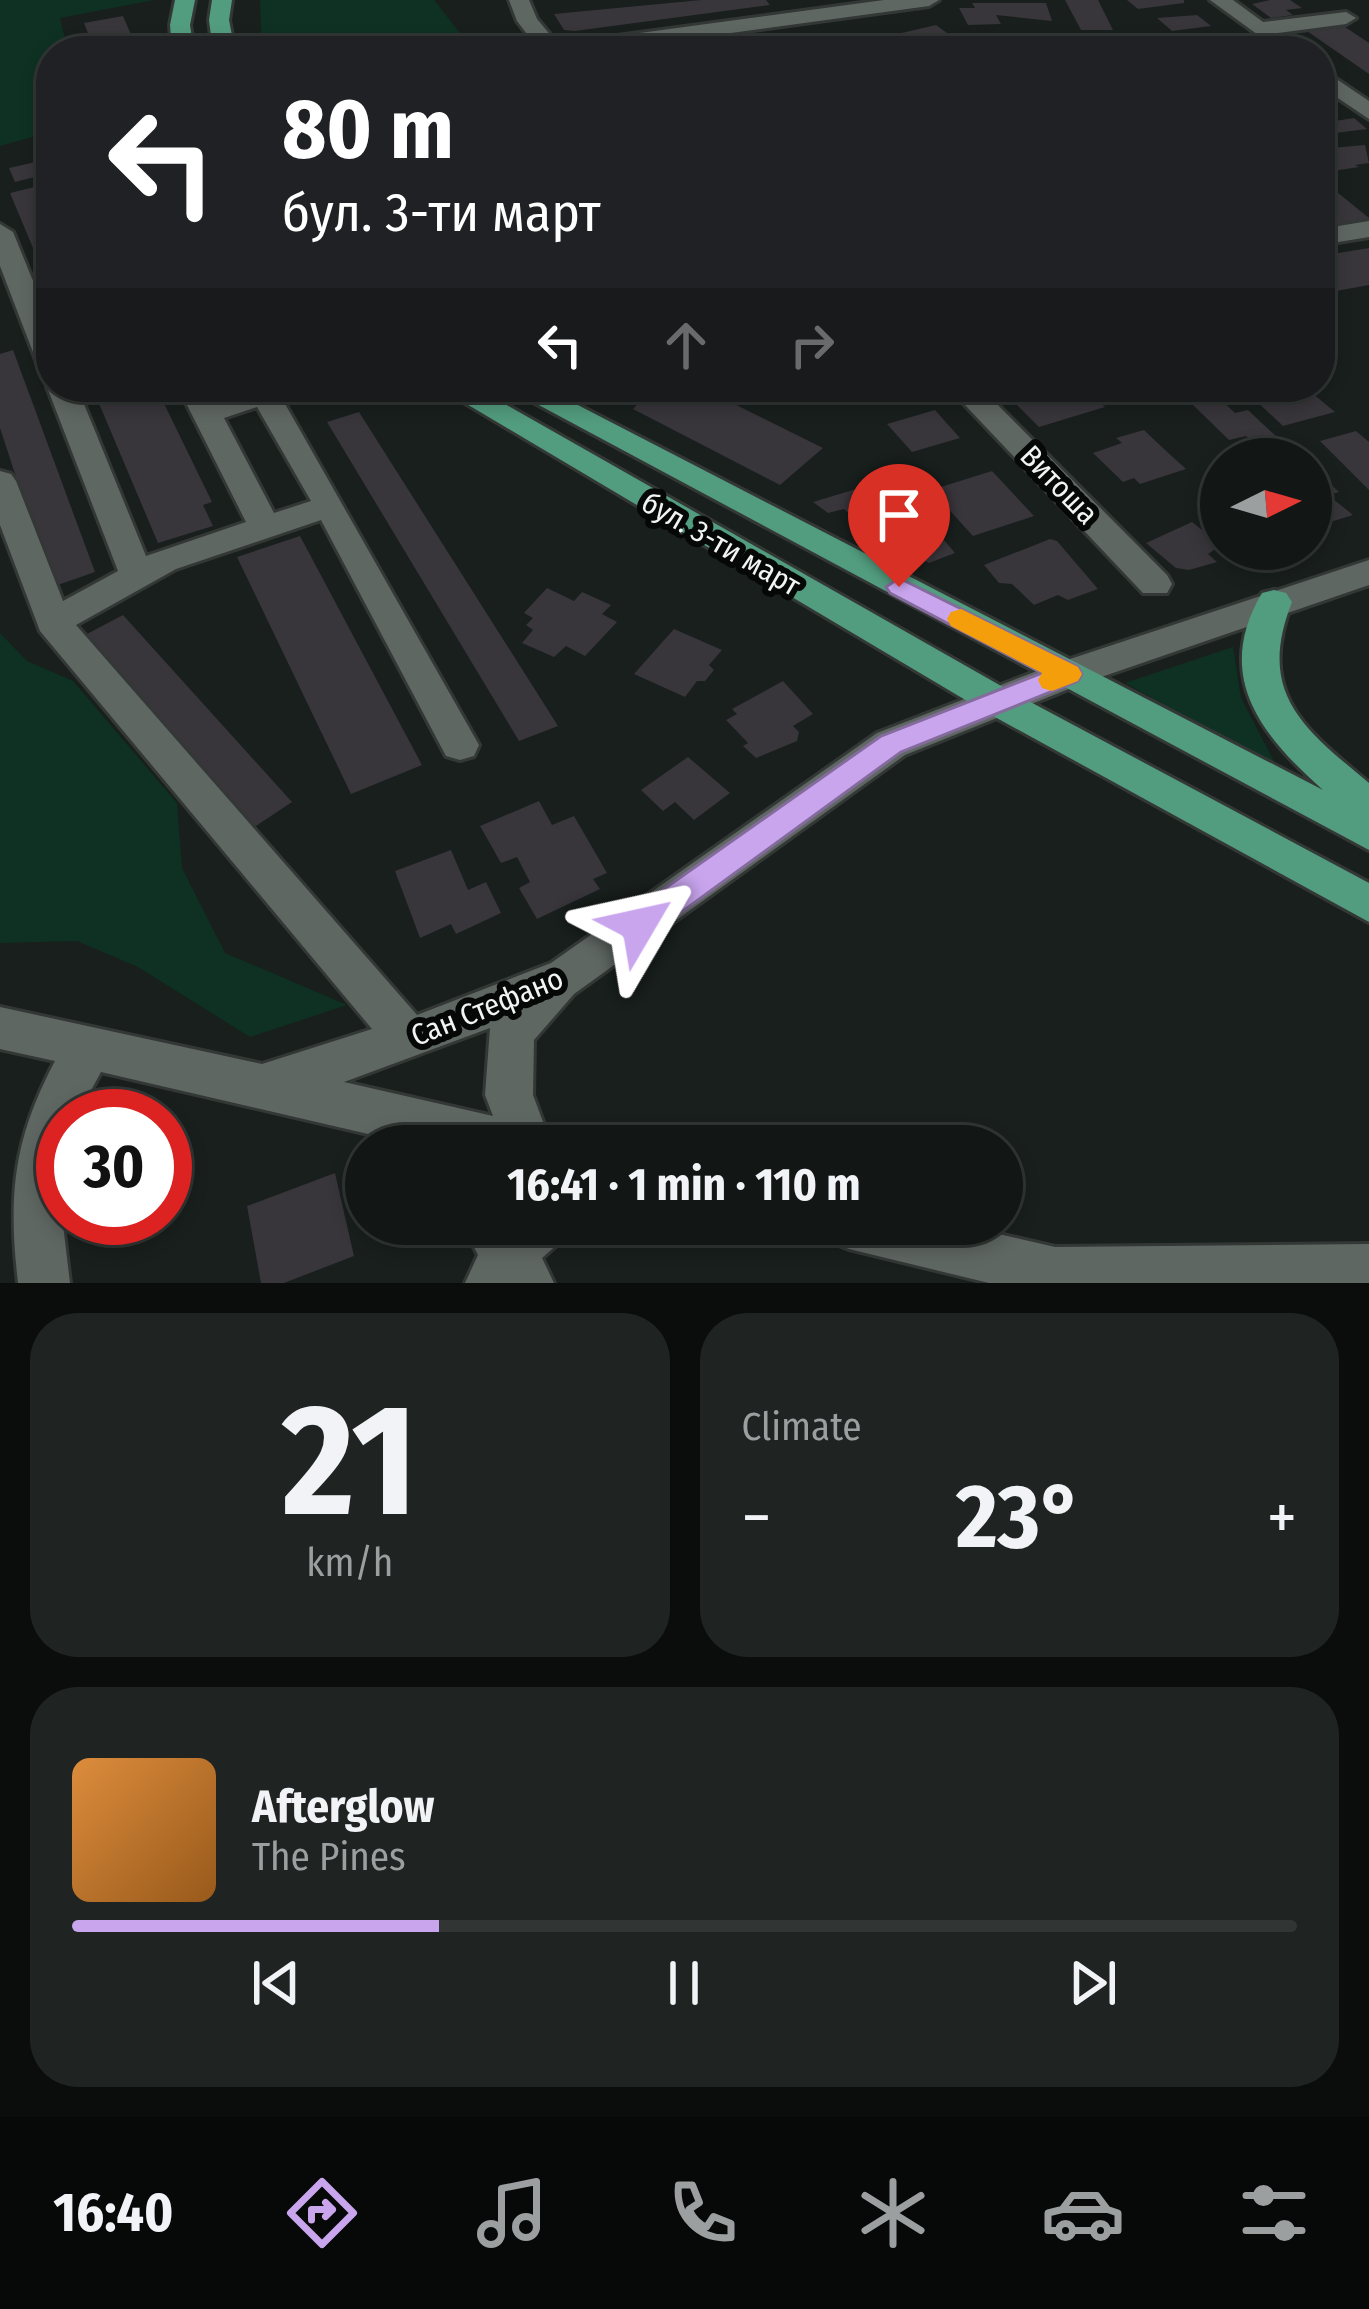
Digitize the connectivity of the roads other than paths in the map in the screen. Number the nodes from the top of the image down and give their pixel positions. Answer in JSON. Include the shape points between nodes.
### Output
{"nodes":[{"id":1,"x":184,"y":0,"type":"edge"},
{"id":2,"x":222,"y":0,"type":"edge"},
{"id":3,"x":519,"y":0,"type":"edge"},
{"id":4,"x":929,"y":0,"type":"edge"},
{"id":5,"x":1220,"y":0,"type":"edge"},
{"id":6,"x":818,"y":7,"type":"edge"},
{"id":7,"x":1350,"y":9,"type":"edge"},
{"id":8,"x":1259,"y":29,"type":"junction"},
{"id":9,"x":1369,"y":33,"type":"edge"},
{"id":10,"x":181,"y":36,"type":"edge"},
{"id":11,"x":222,"y":36,"type":"edge"},
{"id":12,"x":539,"y":36,"type":"edge"},
{"id":13,"x":677,"y":36,"type":"edge"},
{"id":14,"x":1268,"y":36,"type":"edge"},
{"id":15,"x":1335,"y":86,"type":"edge"},
{"id":16,"x":1369,"y":112,"type":"edge"},
{"id":17,"x":1369,"y":229,"type":"edge"},
{"id":18,"x":0,"y":232,"type":"edge"},
{"id":19,"x":1335,"y":235,"type":"edge"},
{"id":20,"x":36,"y":322,"type":"edge"},
{"id":21,"x":68,"y":402,"type":"edge"},
{"id":22,"x":201,"y":402,"type":"edge"},
{"id":23,"x":270,"y":402,"type":"edge"},
{"id":24,"x":479,"y":402,"type":"edge"},
{"id":25,"x":549,"y":402,"type":"edge"},
{"id":26,"x":978,"y":402,"type":"edge"},
{"id":27,"x":0,"y":482,"type":"edge"},
{"id":28,"x":330,"y":506,"type":"junction"},
{"id":29,"x":265,"y":527,"type":"junction"},
{"id":30,"x":1369,"y":572,"type":"edge"},
{"id":31,"x":137,"y":574,"type":"junction"},
{"id":32,"x":1155,"y":584,"type":"dead end"},
{"id":33,"x":1274,"y":602,"type":"junction"},
{"id":34,"x":52,"y":622,"type":"junction"},
{"id":35,"x":1068,"y":674,"type":"junction"},
{"id":36,"x":997,"y":701,"type":"junction"},
{"id":37,"x":460,"y":745,"type":"dead end"},
{"id":38,"x":1369,"y":806,"type":"edge"},
{"id":39,"x":1369,"y":833,"type":"edge"},
{"id":40,"x":1369,"y":904,"type":"edge"},
{"id":41,"x":566,"y":977,"type":"junction"},
{"id":42,"x":6,"y":1034,"type":"edge"},
{"id":43,"x":409,"y":1039,"type":"junction"},
{"id":44,"x":90,"y":1048,"type":"junction"},
{"id":45,"x":262,"y":1086,"type":"junction"},
{"id":46,"x":393,"y":1125,"type":"edge"},
{"id":47,"x":517,"y":1125,"type":"edge"},
{"id":48,"x":937,"y":1245,"type":"edge"},
{"id":49,"x":1369,"y":1270,"type":"edge"},
{"id":50,"x":44,"y":1283,"type":"edge"}],
"edges":[{"from":1,"to":10,"type":"main road"},
{"from":2,"to":11,"type":"main road"},
{"from":3,"to":12,"type":"street"},
{"from":4,"to":6,"type":"street"},
{"from":5,"to":8,"type":"street"},
{"from":6,"to":13,"type":"street"},
{"from":7,"to":8,"type":"street"},
{"from":7,"to":9,"type":"street"},
{"from":8,"to":14,"type":"street"},
{"from":15,"to":16,"type":"street"},
{"from":17,"to":19,"type":"street"},
{"from":18,"to":20,"type":"street"},
{"from":21,"to":31,"type":"street"},
{"from":22,"to":29,"type":"street"},
{"from":23,"to":28,"type":"street"},
{"from":24,"to":36,"type":"main road","name":"бул. 3-ти март"},
{"from":25,"to":35,"type":"main road","name":"бул. 3-ти март"},
{"from":26,"to":32,"type":"street","name":"Витоша"},
{"from":27,"to":34,"type":"street"},
{"from":28,"to":29,"type":"street"},
{"from":28,"to":37,"type":"street"},
{"from":29,"to":31,"type":"street"},
{"from":30,"to":33,"type":"street","name":"Сан Стефано"},
{"from":31,"to":34,"type":"street"},
{"from":33,"to":35,"type":"street","name":"Сан Стефано"},
{"from":33,"to":38,"type":"main road","via":[[1258,631],[1256,670],[1270,710]]},
{"from":34,"to":43,"type":"street"},
{"from":35,"to":36,"type":"street","name":"Сан Стефано"},
{"from":35,"to":39,"type":"main road","name":"бул. 3-ти март"},
{"from":36,"to":40,"type":"main road","name":"бул. 3-ти март"},
{"from":36,"to":41,"type":"street","name":"Сан Стефано","via":[[891,744]]},
{"from":41,"to":43,"type":"street","name":"Сан Стефано"},
{"from":41,"to":47,"type":"street","via":[[511,1032],[509,1095]]},
{"from":42,"to":44,"type":"street"},
{"from":43,"to":45,"type":"street","name":"Сан Стефано"},
{"from":44,"to":45,"type":"street"},
{"from":44,"to":50,"type":"street","via":[[57,1097],[41,1149],[34,1213]]},
{"from":45,"to":46,"type":"street"},
{"from":48,"to":49,"type":"street","via":[[1055,1273]]}]}
